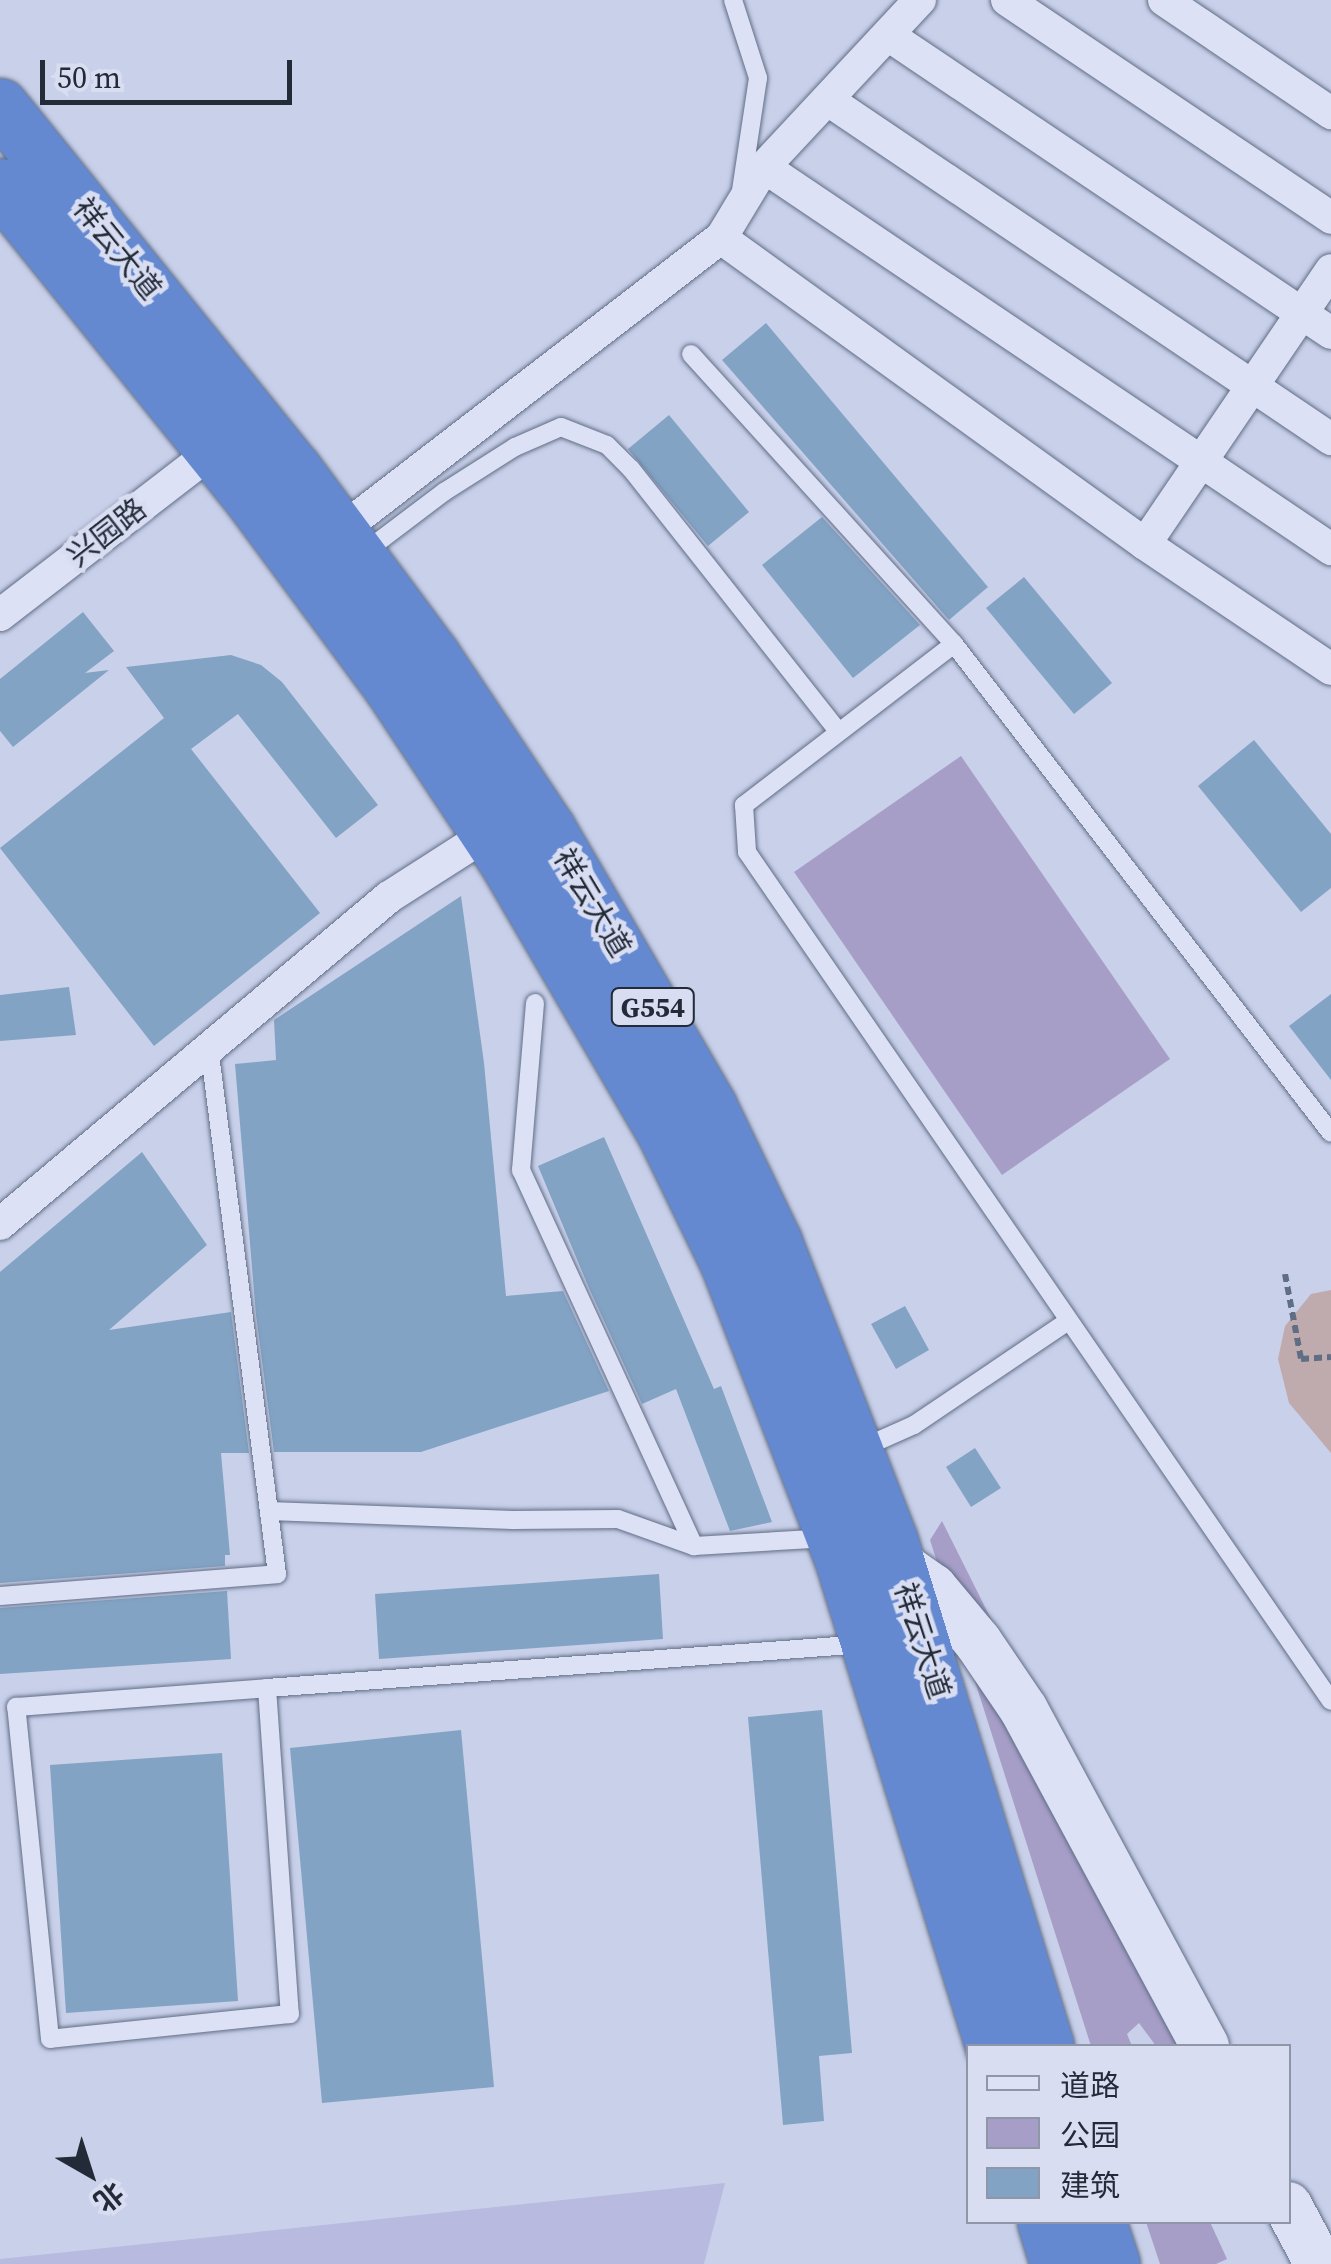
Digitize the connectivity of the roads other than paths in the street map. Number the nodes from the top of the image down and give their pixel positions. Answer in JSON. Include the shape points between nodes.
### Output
{"nodes":[{"id":1,"x":733,"y":0,"type":"edge"},
{"id":2,"x":920,"y":0,"type":"edge"},
{"id":3,"x":1007,"y":0,"type":"edge"},
{"id":4,"x":1164,"y":0,"type":"edge"},
{"id":5,"x":888,"y":35,"type":"junction"},
{"id":6,"x":828,"y":100,"type":"junction"},
{"id":7,"x":0,"y":106,"type":"edge"},
{"id":8,"x":1331,"y":113,"type":"edge"},
{"id":9,"x":764,"y":167,"type":"junction"},
{"id":10,"x":0,"y":186,"type":"edge"},
{"id":11,"x":1331,"y":218,"type":"edge"},
{"id":12,"x":729,"y":224,"type":"junction"},
{"id":13,"x":1331,"y":270,"type":"edge"},
{"id":14,"x":1302,"y":314,"type":"junction"},
{"id":15,"x":1331,"y":334,"type":"edge"},
{"id":16,"x":691,"y":354,"type":"dead end"},
{"id":17,"x":1252,"y":386,"type":"junction"},
{"id":18,"x":1331,"y":439,"type":"edge"},
{"id":19,"x":214,"y":450,"type":"junction"},
{"id":20,"x":1201,"y":461,"type":"junction"},
{"id":21,"x":350,"y":543,"type":"junction"},
{"id":22,"x":1146,"y":544,"type":"junction"},
{"id":23,"x":1331,"y":549,"type":"edge"},
{"id":24,"x":0,"y":615,"type":"edge"},
{"id":25,"x":954,"y":644,"type":"junction"},
{"id":26,"x":1331,"y":669,"type":"edge"},
{"id":27,"x":838,"y":731,"type":"junction"},
{"id":28,"x":490,"y":833,"type":"junction"},
{"id":29,"x":535,"y":1003,"type":"dead end"},
{"id":30,"x":209,"y":1046,"type":"junction"},
{"id":31,"x":1331,"y":1133,"type":"edge"},
{"id":32,"x":0,"y":1224,"type":"edge"},
{"id":33,"x":1068,"y":1321,"type":"junction"},
{"id":34,"x":857,"y":1451,"type":"junction"},
{"id":35,"x":268,"y":1511,"type":"junction"},
{"id":36,"x":834,"y":1538,"type":"junction"},
{"id":37,"x":694,"y":1546,"type":"junction"},
{"id":38,"x":896,"y":1562,"type":"junction"},
{"id":39,"x":0,"y":1596,"type":"edge"},
{"id":40,"x":870,"y":1643,"type":"junction"},
{"id":41,"x":267,"y":1688,"type":"junction"},
{"id":42,"x":1331,"y":1702,"type":"edge"},
{"id":43,"x":993,"y":2044,"type":"edge"},
{"id":44,"x":1045,"y":2044,"type":"edge"},
{"id":45,"x":1204,"y":2044,"type":"edge"},
{"id":46,"x":1291,"y":2212,"type":"edge"},
{"id":47,"x":1046,"y":2224,"type":"edge"},
{"id":48,"x":1099,"y":2224,"type":"edge"},
{"id":49,"x":1058,"y":2264,"type":"edge"},
{"id":50,"x":1112,"y":2264,"type":"edge"},
{"id":51,"x":1318,"y":2264,"type":"edge"}],
"edges":[{"from":1,"to":12,"type":"lane","via":[[758,78]]},
{"from":2,"to":5,"type":"street"},
{"from":3,"to":11,"type":"street"},
{"from":4,"to":8,"type":"street"},
{"from":5,"to":6,"type":"street"},
{"from":5,"to":14,"type":"street"},
{"from":6,"to":9,"type":"street"},
{"from":6,"to":17,"type":"street"},
{"from":7,"to":21,"type":"highway","name":"祥云大道","number":"G554"},
{"from":9,"to":12,"type":"street"},
{"from":9,"to":20,"type":"street"},
{"from":10,"to":19,"type":"highway","name":"祥云大道","number":"G554"},
{"from":12,"to":21,"type":"street"},
{"from":12,"to":22,"type":"street"},
{"from":13,"to":14,"type":"street"},
{"from":14,"to":15,"type":"street"},
{"from":14,"to":17,"type":"street"},
{"from":16,"to":25,"type":"lane"},
{"from":17,"to":18,"type":"street"},
{"from":17,"to":20,"type":"street"},
{"from":19,"to":24,"type":"street","name":"兴园路"},
{"from":19,"to":28,"type":"highway","name":"祥云大道","number":"G554","via":[[391,686]]},
{"from":20,"to":22,"type":"street"},
{"from":20,"to":23,"type":"street"},
{"from":21,"to":27,"type":"lane","via":[[515,447],[561,428],[607,445]]},
{"from":21,"to":34,"type":"highway","name":"祥云大道","number":"G554","via":[[496,750],[654,1007],[766,1225]]},
{"from":22,"to":26,"type":"street"},
{"from":25,"to":27,"type":"lane"},
{"from":25,"to":31,"type":"lane"},
{"from":27,"to":33,"type":"lane","via":[[744,805],[747,852]]},
{"from":28,"to":30,"type":"street","via":[[390,896]]},
{"from":28,"to":36,"type":"highway","name":"祥云大道","number":"G554","via":[[610,1032],[696,1195]]},
{"from":29,"to":37,"type":"lane","via":[[521,1170]]},
{"from":30,"to":32,"type":"street"},
{"from":30,"to":35,"type":"lane"},
{"from":33,"to":34,"type":"lane","via":[[914,1425]]},
{"from":33,"to":42,"type":"lane"},
{"from":34,"to":38,"type":"highway","name":"祥云大道","number":"G554"},
{"from":35,"to":37,"type":"lane","via":[[618,1519]]},
{"from":35,"to":39,"type":"lane","via":[[277,1574]]},
{"from":36,"to":37,"type":"lane"},
{"from":36,"to":40,"type":"highway","name":"祥云大道","number":"G554"},
{"from":38,"to":44,"type":"highway","name":"祥云大道","number":"G554"},
{"from":38,"to":45,"type":"street","via":[[933,1588],[1024,1710]]},
{"from":40,"to":41,"type":"lane"},
{"from":40,"to":43,"type":"highway","name":"祥云大道","number":"G554"},
{"from":41,"to":41,"type":"lane","via":[[16,1707],[50,2039],[290,2014]]},
{"from":46,"to":51,"type":"street"},
{"from":47,"to":49,"type":"highway"},
{"from":48,"to":50,"type":"highway"}]}
